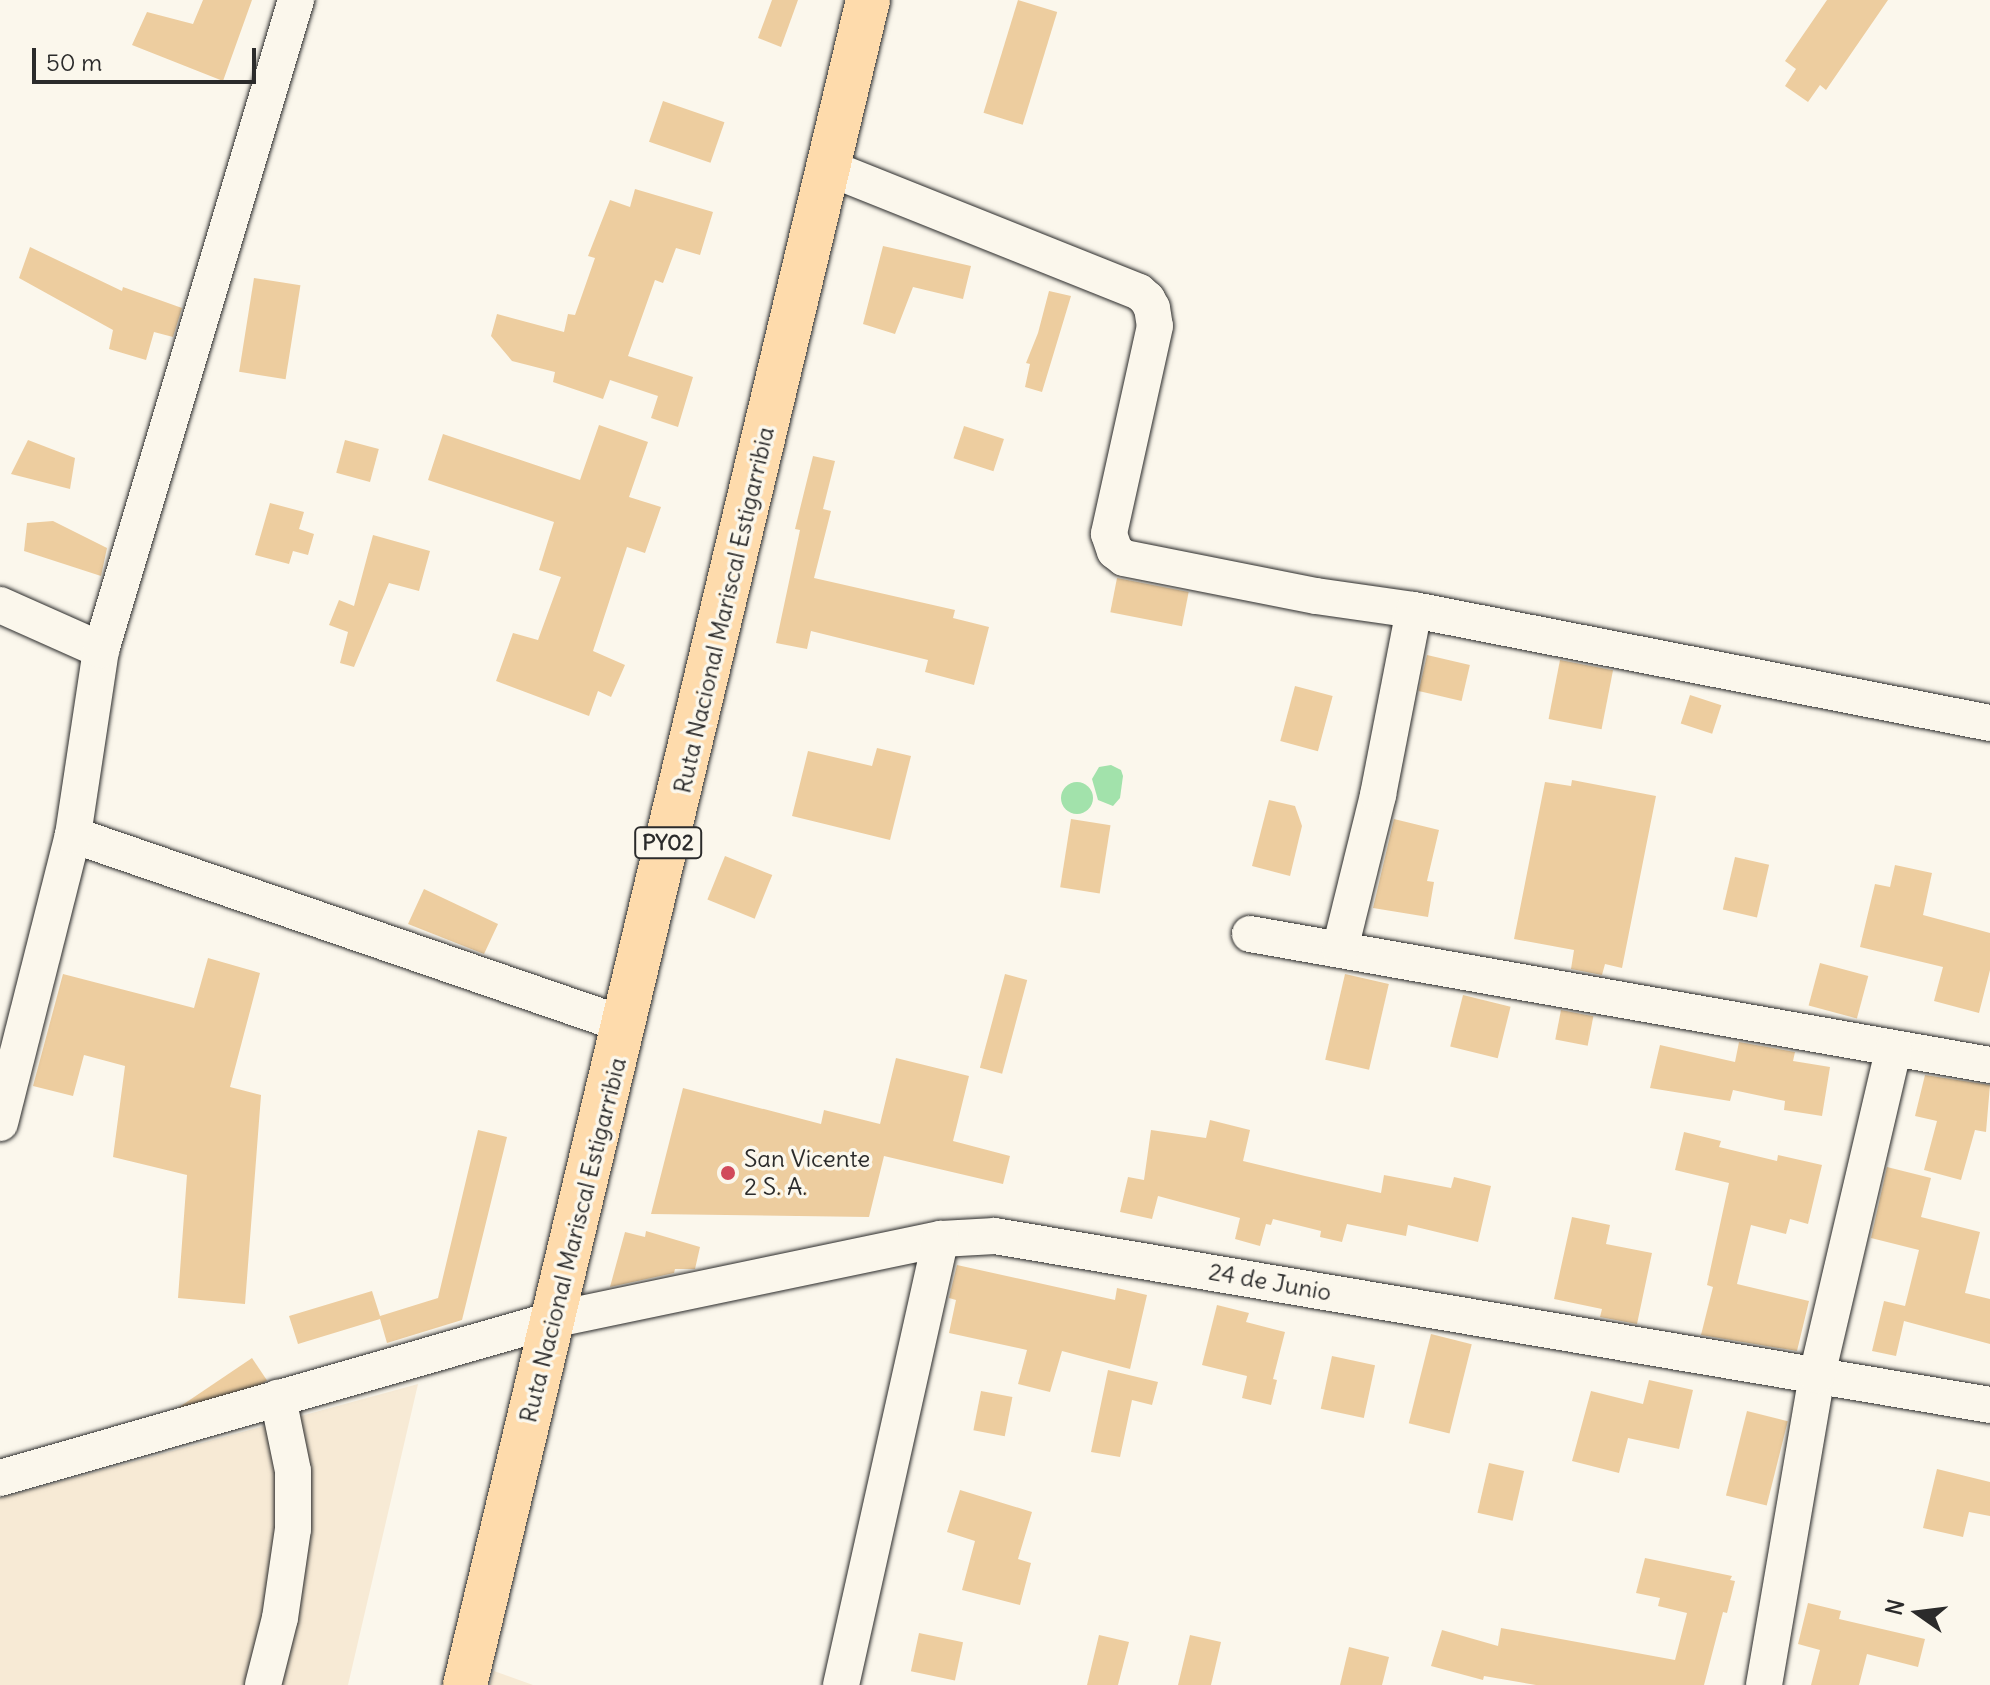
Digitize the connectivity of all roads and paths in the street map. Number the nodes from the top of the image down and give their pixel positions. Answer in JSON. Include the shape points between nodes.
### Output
{"nodes":[{"id":1,"x":296,"y":0,"type":"edge"},
{"id":2,"x":868,"y":0,"type":"edge"},
{"id":3,"x":829,"y":168,"type":"junction"},
{"id":4,"x":0,"y":605,"type":"edge"},
{"id":5,"x":1414,"y":610,"type":"junction"},
{"id":6,"x":101,"y":650,"type":"junction"},
{"id":7,"x":1990,"y":723,"type":"edge"},
{"id":8,"x":73,"y":835,"type":"junction"},
{"id":9,"x":1250,"y":934,"type":"dead end"},
{"id":10,"x":1340,"y":949,"type":"junction"},
{"id":11,"x":625,"y":1025,"type":"junction"},
{"id":12,"x":1893,"y":1050,"type":"junction"},
{"id":13,"x":1990,"y":1065,"type":"edge"},
{"id":14,"x":0,"y":1123,"type":"edge"},
{"id":15,"x":941,"y":1239,"type":"junction"},
{"id":16,"x":552,"y":1320,"type":"junction"},
{"id":17,"x":1817,"y":1375,"type":"junction"},
{"id":18,"x":278,"y":1398,"type":"junction"},
{"id":19,"x":1990,"y":1405,"type":"edge"},
{"id":20,"x":0,"y":1478,"type":"edge"},
{"id":21,"x":263,"y":1685,"type":"edge"},
{"id":22,"x":465,"y":1685,"type":"edge"},
{"id":23,"x":841,"y":1685,"type":"edge"},
{"id":24,"x":1764,"y":1685,"type":"edge"}],
"edges":[{"from":1,"to":6,"type":"street"},
{"from":2,"to":3,"type":"main road","name":"Ruta Nacional Mariscal Estigarribia","number":"PY02"},
{"from":3,"to":5,"type":"street","via":[[1147,299],[1155,326],[1109,534],[1119,555],[1316,596]]},
{"from":3,"to":11,"type":"main road","name":"Ruta Nacional Mariscal Estigarribia","number":"PY02"},
{"from":4,"to":6,"type":"street"},
{"from":5,"to":7,"type":"street"},
{"from":5,"to":10,"type":"street","via":[[1378,795]]},
{"from":6,"to":8,"type":"street"},
{"from":8,"to":11,"type":"street"},
{"from":8,"to":14,"type":"street"},
{"from":9,"to":10,"type":"street"},
{"from":10,"to":12,"type":"street"},
{"from":11,"to":16,"type":"main road","name":"Ruta Nacional Mariscal Estigarribia","number":"PY02"},
{"from":12,"to":13,"type":"street"},
{"from":12,"to":17,"type":"street"},
{"from":15,"to":16,"type":"street","name":"24 de Junio"},
{"from":15,"to":17,"type":"street","name":"24 de Junio","via":[[995,1236]]},
{"from":15,"to":23,"type":"street"},
{"from":16,"to":18,"type":"street","name":"24 de Junio"},
{"from":16,"to":22,"type":"main road","name":"Ruta Nacional Mariscal Estigarribia","number":"PY02"},
{"from":17,"to":19,"type":"street","name":"24 de Junio"},
{"from":17,"to":24,"type":"street"},
{"from":18,"to":20,"type":"street","name":"24 de Junio"},
{"from":18,"to":21,"type":"street","via":[[293,1471],[293,1529],[280,1618]]}]}
